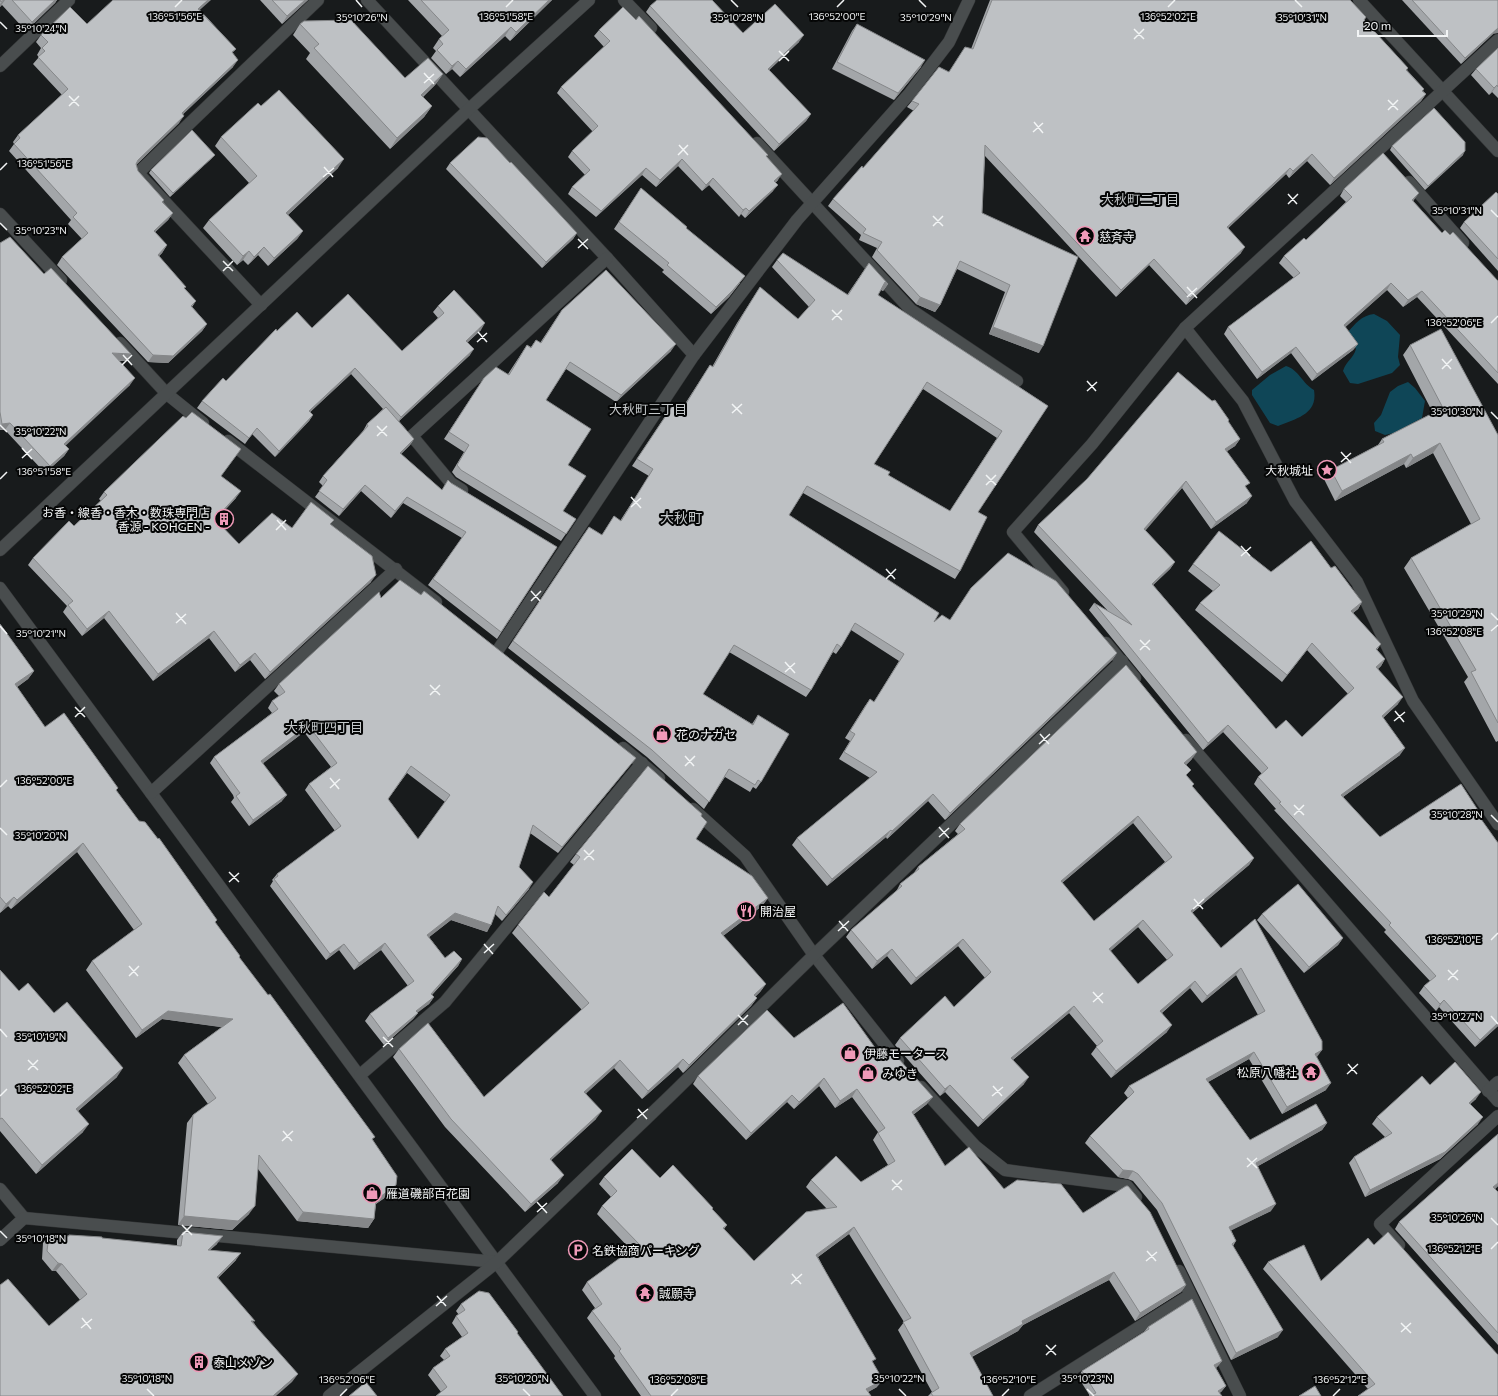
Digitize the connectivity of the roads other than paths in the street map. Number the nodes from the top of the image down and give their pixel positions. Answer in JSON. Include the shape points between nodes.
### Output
{"nodes":[{"id":1,"x":69,"y":0,"type":"edge"},
{"id":2,"x":318,"y":0,"type":"edge"},
{"id":3,"x":367,"y":0,"type":"edge"},
{"id":4,"x":589,"y":0,"type":"edge"},
{"id":5,"x":624,"y":0,"type":"edge"},
{"id":6,"x":969,"y":0,"type":"edge"},
{"id":7,"x":1359,"y":0,"type":"edge"},
{"id":8,"x":656,"y":35,"type":"edge"},
{"id":9,"x":1498,"y":40,"type":"edge"},
{"id":10,"x":0,"y":66,"type":"edge"},
{"id":11,"x":1443,"y":91,"type":"junction"},
{"id":12,"x":469,"y":109,"type":"junction"},
{"id":13,"x":748,"y":134,"type":"edge"},
{"id":14,"x":1379,"y":149,"type":"junction"},
{"id":15,"x":1498,"y":152,"type":"edge"},
{"id":16,"x":1389,"y":160,"type":"edge"},
{"id":17,"x":1399,"y":172,"type":"edge"},
{"id":18,"x":813,"y":203,"type":"junction"},
{"id":19,"x":0,"y":214,"type":"edge"},
{"id":20,"x":1472,"y":253,"type":"edge"},
{"id":21,"x":607,"y":258,"type":"junction"},
{"id":22,"x":70,"y":290,"type":"edge"},
{"id":23,"x":261,"y":305,"type":"junction"},
{"id":24,"x":1185,"y":328,"type":"junction"},
{"id":25,"x":113,"y":336,"type":"edge"},
{"id":26,"x":694,"y":355,"type":"junction"},
{"id":27,"x":1017,"y":381,"type":"dead end"},
{"id":28,"x":167,"y":394,"type":"junction"},
{"id":29,"x":471,"y":495,"type":"edge"},
{"id":30,"x":0,"y":550,"type":"edge"},
{"id":31,"x":396,"y":570,"type":"junction"},
{"id":32,"x":0,"y":588,"type":"edge"},
{"id":33,"x":1072,"y":603,"type":"edge"},
{"id":34,"x":444,"y":608,"type":"edge"},
{"id":35,"x":1097,"y":632,"type":"edge"},
{"id":36,"x":486,"y":641,"type":"edge"},
{"id":37,"x":498,"y":650,"type":"junction"},
{"id":38,"x":510,"y":660,"type":"edge"},
{"id":39,"x":1122,"y":661,"type":"junction"},
{"id":40,"x":1142,"y":686,"type":"edge"},
{"id":41,"x":1181,"y":734,"type":"edge"},
{"id":42,"x":612,"y":739,"type":"edge"},
{"id":43,"x":642,"y":763,"type":"junction"},
{"id":44,"x":665,"y":784,"type":"edge"},
{"id":45,"x":151,"y":793,"type":"junction"},
{"id":46,"x":682,"y":799,"type":"edge"},
{"id":47,"x":1498,"y":824,"type":"edge"},
{"id":48,"x":814,"y":955,"type":"junction"},
{"id":49,"x":360,"y":1075,"type":"junction"},
{"id":50,"x":1498,"y":1082,"type":"edge"},
{"id":51,"x":1488,"y":1091,"type":"junction"},
{"id":52,"x":1498,"y":1101,"type":"edge"},
{"id":53,"x":1498,"y":1116,"type":"edge"},
{"id":54,"x":0,"y":1189,"type":"edge"},
{"id":55,"x":1141,"y":1203,"type":"edge"},
{"id":56,"x":24,"y":1218,"type":"junction"},
{"id":57,"x":0,"y":1240,"type":"edge"},
{"id":58,"x":1406,"y":1253,"type":"edge"},
{"id":59,"x":497,"y":1262,"type":"junction"},
{"id":60,"x":1174,"y":1262,"type":"edge"},
{"id":61,"x":1190,"y":1295,"type":"junction"},
{"id":62,"x":329,"y":1396,"type":"edge"},
{"id":63,"x":595,"y":1396,"type":"edge"},
{"id":64,"x":1030,"y":1396,"type":"edge"},
{"id":65,"x":1240,"y":1396,"type":"edge"}],
"edges":[{"from":1,"to":10,"type":"street"},
{"from":2,"to":23,"type":"street","via":[[138,173]]},
{"from":3,"to":12,"type":"street"},
{"from":4,"to":12,"type":"street"},
{"from":5,"to":8,"type":"street"},
{"from":6,"to":18,"type":"street","via":[[949,42],[910,93]]},
{"from":7,"to":11,"type":"street"},
{"from":9,"to":11,"type":"street"},
{"from":11,"to":14,"type":"street"},
{"from":11,"to":15,"type":"street"},
{"from":12,"to":21,"type":"street"},
{"from":12,"to":23,"type":"street"},
{"from":13,"to":18,"type":"street"},
{"from":14,"to":16,"type":"street"},
{"from":14,"to":24,"type":"street"},
{"from":17,"to":20,"type":"street"},
{"from":18,"to":26,"type":"street","via":[[797,220]]},
{"from":18,"to":27,"type":"street","via":[[911,310]]},
{"from":19,"to":22,"type":"street"},
{"from":21,"to":26,"type":"street"},
{"from":21,"to":29,"type":"street","via":[[412,436],[451,483]]},
{"from":23,"to":28,"type":"street"},
{"from":24,"to":33,"type":"street","via":[[1092,444],[1013,532]]},
{"from":24,"to":47,"type":"street","via":[[1243,402],[1295,501],[1357,582],[1413,701]]},
{"from":25,"to":28,"type":"street"},
{"from":26,"to":37,"type":"street","via":[[560,549]]},
{"from":28,"to":30,"type":"street"},
{"from":28,"to":31,"type":"street"},
{"from":31,"to":34,"type":"street"},
{"from":31,"to":45,"type":"street"},
{"from":32,"to":45,"type":"street"},
{"from":35,"to":39,"type":"street"},
{"from":36,"to":37,"type":"street"},
{"from":37,"to":38,"type":"street"},
{"from":39,"to":40,"type":"street"},
{"from":39,"to":48,"type":"street"},
{"from":41,"to":51,"type":"street"},
{"from":42,"to":43,"type":"street"},
{"from":43,"to":44,"type":"street"},
{"from":43,"to":49,"type":"street","via":[[445,1002]]},
{"from":45,"to":49,"type":"street"},
{"from":46,"to":48,"type":"street","via":[[745,856]]},
{"from":48,"to":55,"type":"street","via":[[893,1055],[975,1146],[1005,1170],[1127,1186]]},
{"from":48,"to":59,"type":"street","via":[[662,1105]]},
{"from":49,"to":59,"type":"street"},
{"from":50,"to":51,"type":"street"},
{"from":51,"to":52,"type":"street"},
{"from":53,"to":58,"type":"street","via":[[1380,1224]]},
{"from":54,"to":56,"type":"street"},
{"from":56,"to":57,"type":"street"},
{"from":56,"to":59,"type":"street"},
{"from":59,"to":62,"type":"street"},
{"from":59,"to":63,"type":"street"},
{"from":60,"to":61,"type":"street"},
{"from":61,"to":64,"type":"street"},
{"from":61,"to":65,"type":"street"}]}
